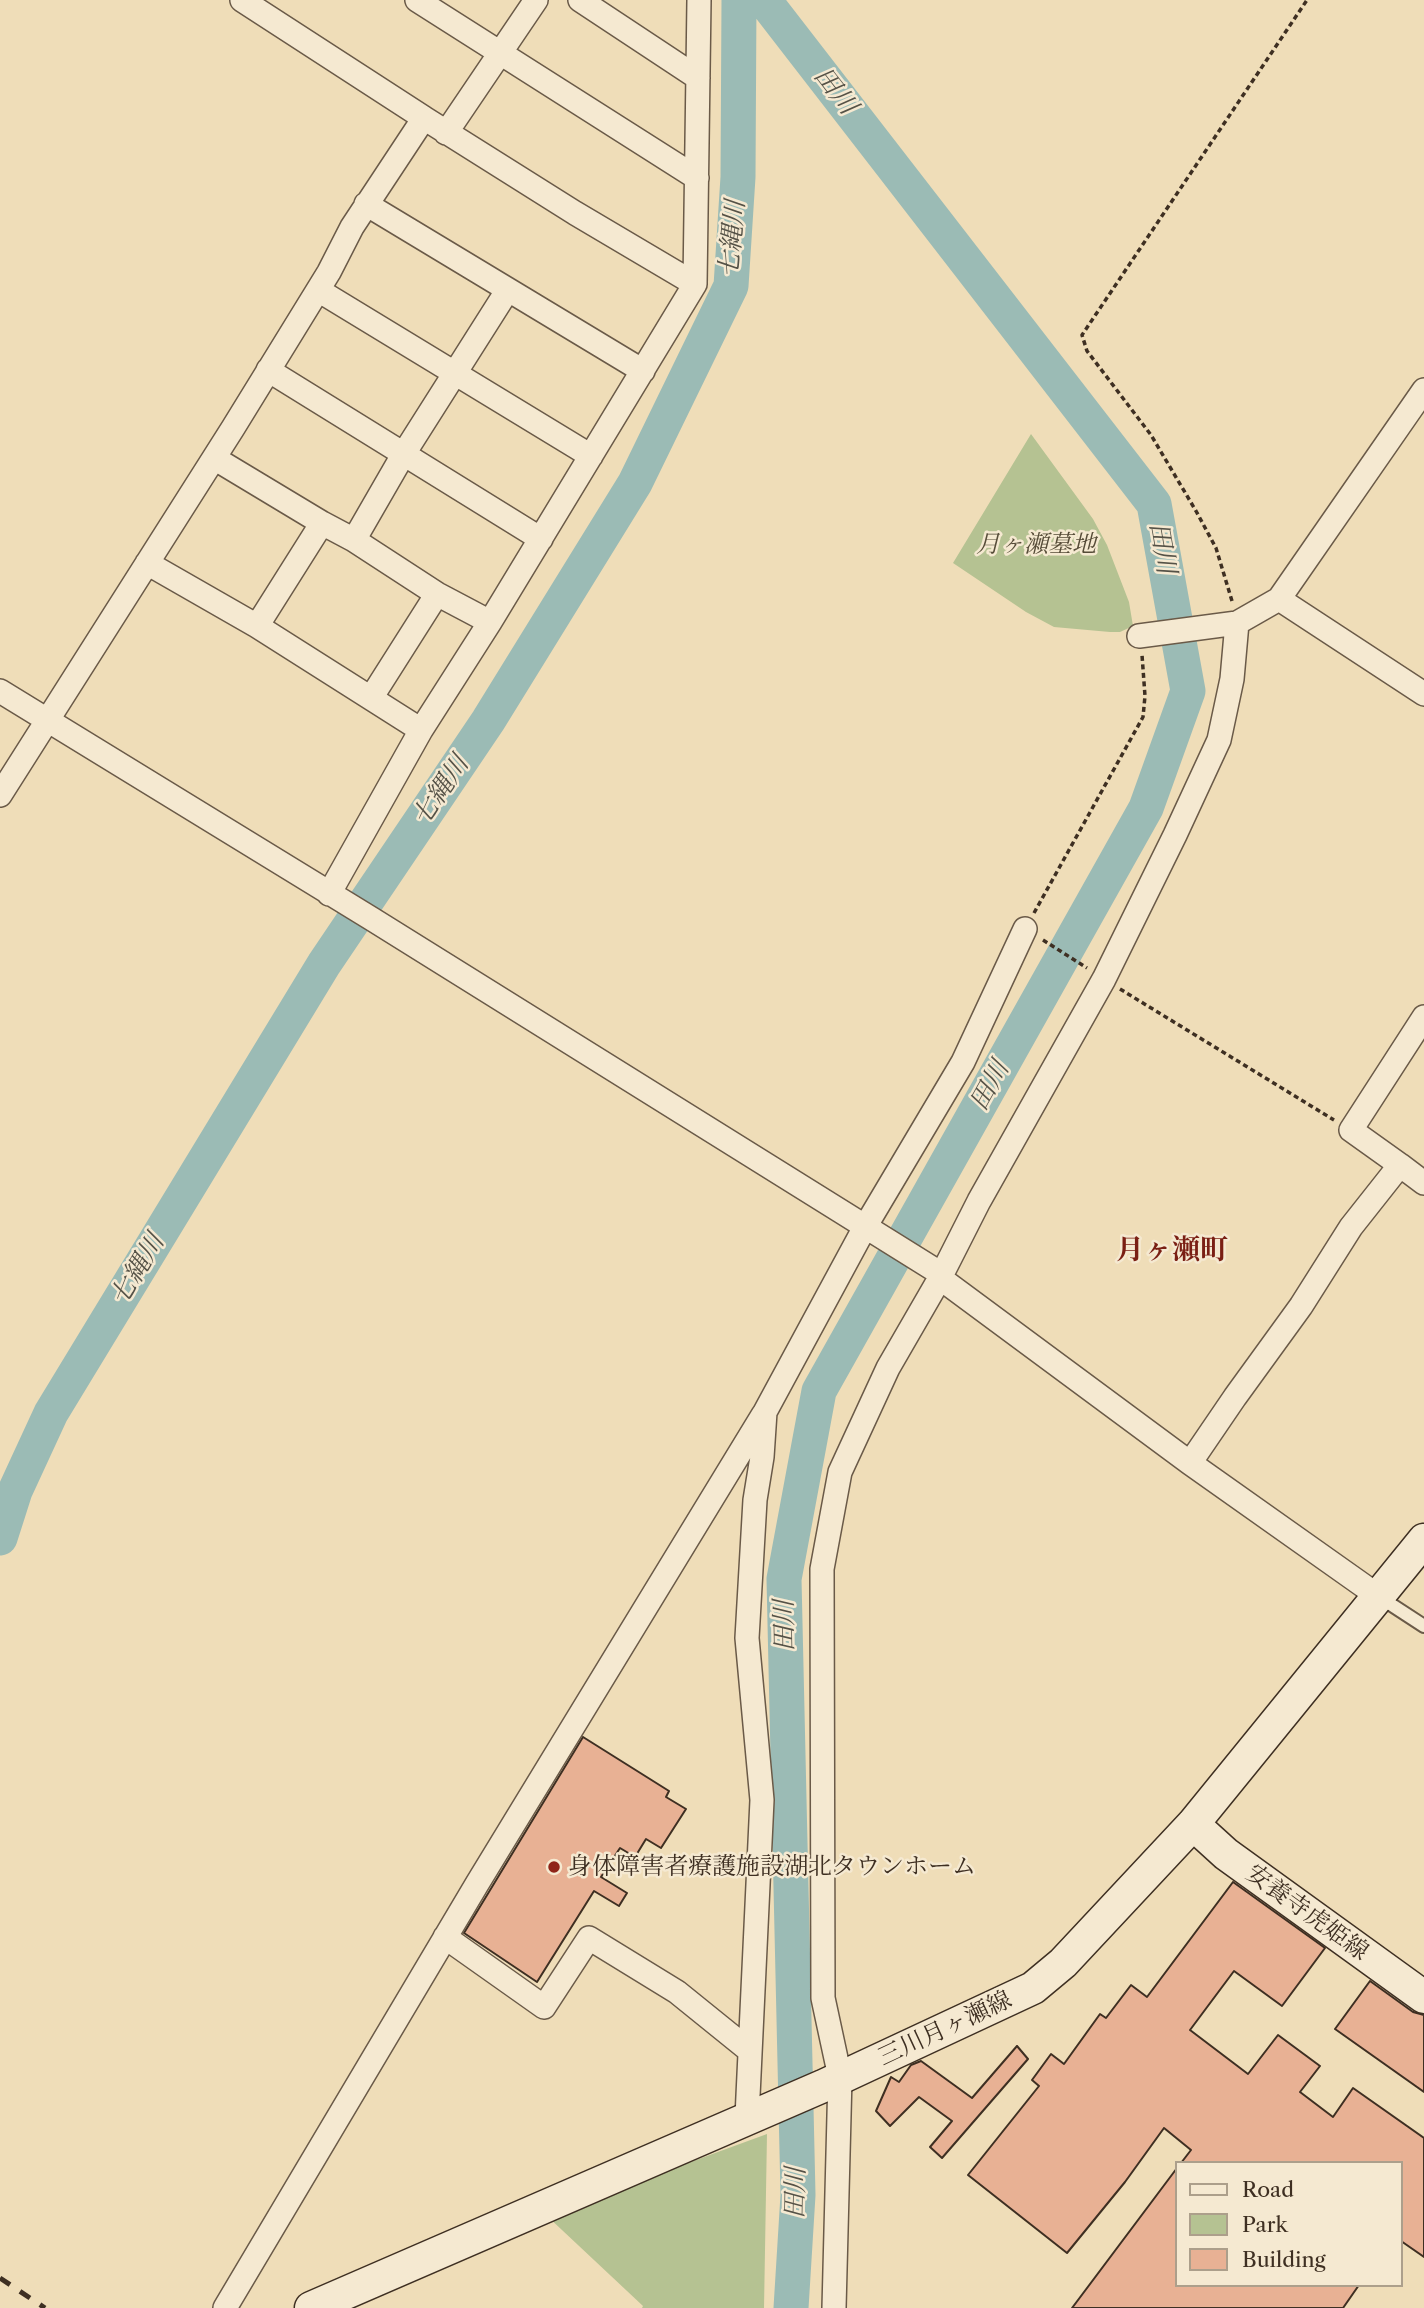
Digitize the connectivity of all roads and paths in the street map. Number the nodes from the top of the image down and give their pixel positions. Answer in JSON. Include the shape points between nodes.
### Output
{"nodes":[{"id":1,"x":242,"y":0,"type":"edge"},
{"id":2,"x":417,"y":0,"type":"edge"},
{"id":3,"x":536,"y":0,"type":"edge"},
{"id":4,"x":580,"y":0,"type":"edge"},
{"id":5,"x":699,"y":0,"type":"edge"},
{"id":6,"x":1307,"y":0,"type":"edge"},
{"id":7,"x":501,"y":53,"type":"junction"},
{"id":8,"x":698,"y":78,"type":"junction"},
{"id":9,"x":424,"y":118,"type":"junction"},
{"id":10,"x":446,"y":132,"type":"junction"},
{"id":11,"x":697,"y":178,"type":"junction"},
{"id":12,"x":366,"y":204,"type":"junction"},
{"id":13,"x":695,"y":284,"type":"junction"},
{"id":14,"x":318,"y":290,"type":"junction"},
{"id":15,"x":507,"y":290,"type":"junction"},
{"id":16,"x":268,"y":370,"type":"junction"},
{"id":17,"x":643,"y":371,"type":"junction"},
{"id":18,"x":456,"y":374,"type":"junction"},
{"id":19,"x":1424,"y":390,"type":"edge"},
{"id":20,"x":403,"y":455,"type":"junction"},
{"id":21,"x":591,"y":456,"type":"junction"},
{"id":22,"x":214,"y":457,"type":"junction"},
{"id":23,"x":323,"y":523,"type":"junction"},
{"id":24,"x":541,"y":539,"type":"junction"},
{"id":25,"x":354,"y":540,"type":"junction"},
{"id":26,"x":147,"y":563,"type":"junction"},
{"id":27,"x":437,"y":594,"type":"junction"},
{"id":28,"x":1279,"y":599,"type":"junction"},
{"id":29,"x":490,"y":622,"type":"junction"},
{"id":30,"x":1233,"y":624,"type":"junction"},
{"id":31,"x":257,"y":626,"type":"junction"},
{"id":32,"x":1142,"y":636,"type":"joint"},
{"id":33,"x":0,"y":691,"type":"edge"},
{"id":34,"x":1424,"y":694,"type":"edge"},
{"id":35,"x":371,"y":698,"type":"junction"},
{"id":36,"x":47,"y":720,"type":"junction"},
{"id":37,"x":421,"y":730,"type":"junction"},
{"id":38,"x":0,"y":795,"type":"edge"},
{"id":39,"x":332,"y":895,"type":"junction"},
{"id":40,"x":1033,"y":934,"type":"junction"},
{"id":41,"x":1100,"y":977,"type":"junction"},
{"id":42,"x":1424,"y":1017,"type":"edge"},
{"id":43,"x":1351,"y":1130,"type":"junction"},
{"id":44,"x":1400,"y":1165,"type":"junction"},
{"id":45,"x":1424,"y":1183,"type":"edge"},
{"id":46,"x":868,"y":1229,"type":"junction"},
{"id":47,"x":937,"y":1274,"type":"junction"},
{"id":48,"x":765,"y":1412,"type":"junction"},
{"id":49,"x":1191,"y":1463,"type":"junction"},
{"id":50,"x":1424,"y":1540,"type":"edge"},
{"id":51,"x":1378,"y":1596,"type":"junction"},
{"id":52,"x":1424,"y":1626,"type":"edge"},
{"id":53,"x":1194,"y":1824,"type":"junction"},
{"id":54,"x":445,"y":1937,"type":"junction"},
{"id":55,"x":1424,"y":1997,"type":"edge"},
{"id":56,"x":751,"y":2051,"type":"junction"},
{"id":57,"x":832,"y":2081,"type":"junction"},
{"id":58,"x":755,"y":2115,"type":"junction"},
{"id":59,"x":225,"y":2308,"type":"edge"},
{"id":60,"x":311,"y":2308,"type":"edge"},
{"id":61,"x":834,"y":2308,"type":"edge"}],
"edges":[{"from":1,"to":9,"type":"street"},
{"from":2,"to":7,"type":"street"},
{"from":3,"to":7,"type":"street"},
{"from":4,"to":8,"type":"street"},
{"from":5,"to":8,"type":"street"},
{"from":6,"to":30,"type":"path","via":[[1082,335],[1087,351],[1151,435],[1209,535],[1223,567]]},
{"from":7,"to":10,"type":"street"},
{"from":7,"to":11,"type":"street"},
{"from":8,"to":11,"type":"street"},
{"from":9,"to":10,"type":"street"},
{"from":9,"to":12,"type":"street"},
{"from":10,"to":13,"type":"street"},
{"from":11,"to":13,"type":"street"},
{"from":12,"to":14,"type":"street"},
{"from":12,"to":15,"type":"street"},
{"from":13,"to":17,"type":"street"},
{"from":14,"to":16,"type":"street"},
{"from":14,"to":18,"type":"street"},
{"from":15,"to":17,"type":"street"},
{"from":15,"to":18,"type":"street"},
{"from":16,"to":20,"type":"street"},
{"from":16,"to":22,"type":"street"},
{"from":17,"to":21,"type":"street"},
{"from":18,"to":20,"type":"street"},
{"from":18,"to":21,"type":"street"},
{"from":19,"to":28,"type":"street"},
{"from":20,"to":24,"type":"street"},
{"from":20,"to":25,"type":"street"},
{"from":21,"to":24,"type":"street"},
{"from":22,"to":23,"type":"street"},
{"from":22,"to":26,"type":"street"},
{"from":23,"to":25,"type":"street"},
{"from":23,"to":31,"type":"street"},
{"from":24,"to":29,"type":"street"},
{"from":25,"to":27,"type":"street"},
{"from":26,"to":31,"type":"street"},
{"from":26,"to":36,"type":"street"},
{"from":27,"to":29,"type":"street"},
{"from":27,"to":35,"type":"street"},
{"from":28,"to":30,"type":"street"},
{"from":28,"to":34,"type":"street"},
{"from":29,"to":37,"type":"street"},
{"from":30,"to":32,"type":"street"},
{"from":30,"to":41,"type":"street","via":[[1232,679],[1219,740]]},
{"from":31,"to":35,"type":"street"},
{"from":32,"to":40,"type":"path","via":[[1143,717]]},
{"from":33,"to":36,"type":"street"},
{"from":35,"to":37,"type":"street"},
{"from":36,"to":38,"type":"street"},
{"from":36,"to":39,"type":"street"},
{"from":37,"to":39,"type":"street"},
{"from":39,"to":46,"type":"street"},
{"from":40,"to":41,"type":"path"},
{"from":40,"to":46,"type":"street"},
{"from":41,"to":43,"type":"path"},
{"from":41,"to":47,"type":"street"},
{"from":42,"to":43,"type":"street"},
{"from":43,"to":44,"type":"street"},
{"from":44,"to":45,"type":"street"},
{"from":44,"to":49,"type":"street","via":[[1351,1227]]},
{"from":46,"to":47,"type":"street"},
{"from":46,"to":48,"type":"street"},
{"from":47,"to":49,"type":"street"},
{"from":47,"to":57,"type":"street","via":[[841,1472],[821,1569],[822,1997]]},
{"from":48,"to":54,"type":"street"},
{"from":48,"to":56,"type":"street","via":[[747,1638],[762,1800]]},
{"from":49,"to":51,"type":"street"},
{"from":50,"to":51,"type":"main road","name":"三川月ヶ瀬線"},
{"from":51,"to":52,"type":"lane"},
{"from":51,"to":53,"type":"main road","name":"三川月ヶ瀬線"},
{"from":53,"to":55,"type":"main road","name":"安養寺虎姫線","via":[[1226,1854]]},
{"from":53,"to":57,"type":"main road","name":"三川月ヶ瀬線","via":[[1063,1963],[1033,1988]]},
{"from":54,"to":56,"type":"street","via":[[544,2007],[589,1938],[677,1992]]},
{"from":54,"to":59,"type":"street"},
{"from":56,"to":58,"type":"street"},
{"from":57,"to":58,"type":"main road","name":"三川月ヶ瀬線"},
{"from":57,"to":61,"type":"street"},
{"from":58,"to":60,"type":"main road","name":"三川月ヶ瀬線"}]}
